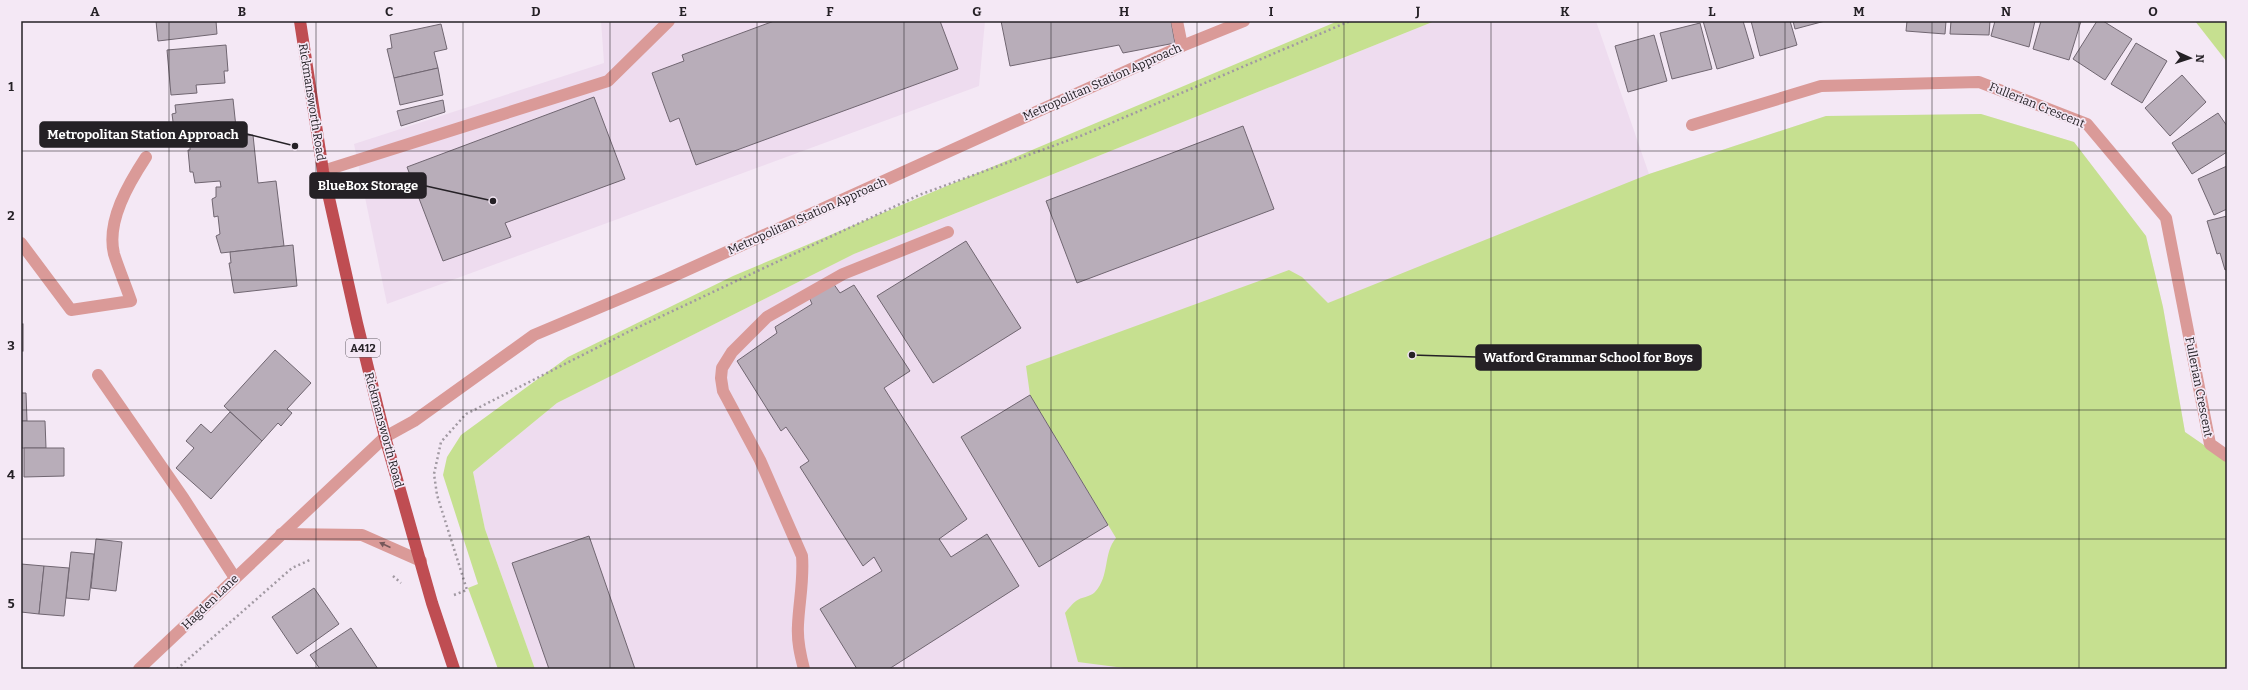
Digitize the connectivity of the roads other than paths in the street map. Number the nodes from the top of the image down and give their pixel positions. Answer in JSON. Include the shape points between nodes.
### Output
{"nodes":[{"id":1,"x":300,"y":21,"type":"edge"},
{"id":2,"x":669,"y":21,"type":"edge"},
{"id":3,"x":1177,"y":21,"type":"edge"},
{"id":4,"x":1244,"y":21,"type":"edge"},
{"id":5,"x":1182,"y":46,"type":"junction"},
{"id":6,"x":1692,"y":125,"type":"dead end"},
{"id":7,"x":146,"y":157,"type":"dead end"},
{"id":8,"x":323,"y":171,"type":"junction"},
{"id":9,"x":948,"y":232,"type":"dead end"},
{"id":10,"x":21,"y":243,"type":"edge"},
{"id":11,"x":98,"y":375,"type":"dead end"},
{"id":12,"x":385,"y":437,"type":"junction"},
{"id":13,"x":2227,"y":456,"type":"edge"},
{"id":14,"x":281,"y":534,"type":"junction"},
{"id":15,"x":421,"y":561,"type":"junction"},
{"id":16,"x":235,"y":578,"type":"junction"},
{"id":17,"x":139,"y":669,"type":"edge"},
{"id":18,"x":454,"y":669,"type":"edge"},
{"id":19,"x":804,"y":669,"type":"edge"}],
"edges":[{"from":1,"to":8,"type":"main road","name":"Rickmansworth Road","number":"A412"},
{"from":2,"to":8,"type":"street","via":[[608,81]]},
{"from":3,"to":5,"type":"street"},
{"from":4,"to":5,"type":"street","name":"Metropolitan Station Approach"},
{"from":5,"to":12,"type":"street","name":"Metropolitan Station Approach","via":[[668,279],[534,335],[414,421]]},
{"from":6,"to":13,"type":"street","name":"Fullerian Crescent","via":[[1821,86],[1979,82],[2087,124],[2166,218],[2210,444]]},
{"from":7,"to":10,"type":"street","via":[[122,195],[114,227],[114,253],[131,301],[71,310]]},
{"from":8,"to":12,"type":"main road","name":"Rickmansworth Road","number":"A412"},
{"from":9,"to":19,"type":"street","via":[[842,274],[767,317],[732,352],[722,368],[720,378],[723,391],[760,460],[802,556],[802,592],[798,627]]},
{"from":11,"to":16,"type":"street"},
{"from":12,"to":14,"type":"street","name":"Hagden Lane"},
{"from":12,"to":15,"type":"main road","name":"Rickmansworth Road","number":"A412"},
{"from":15,"to":14,"type":"street","one_way":true,"via":[[362,535]]},
{"from":14,"to":16,"type":"street","name":"Hagden Lane"},
{"from":15,"to":18,"type":"main road","name":"Rickmansworth Road","number":"A412"},
{"from":16,"to":17,"type":"street","name":"Hagden Lane"}]}
